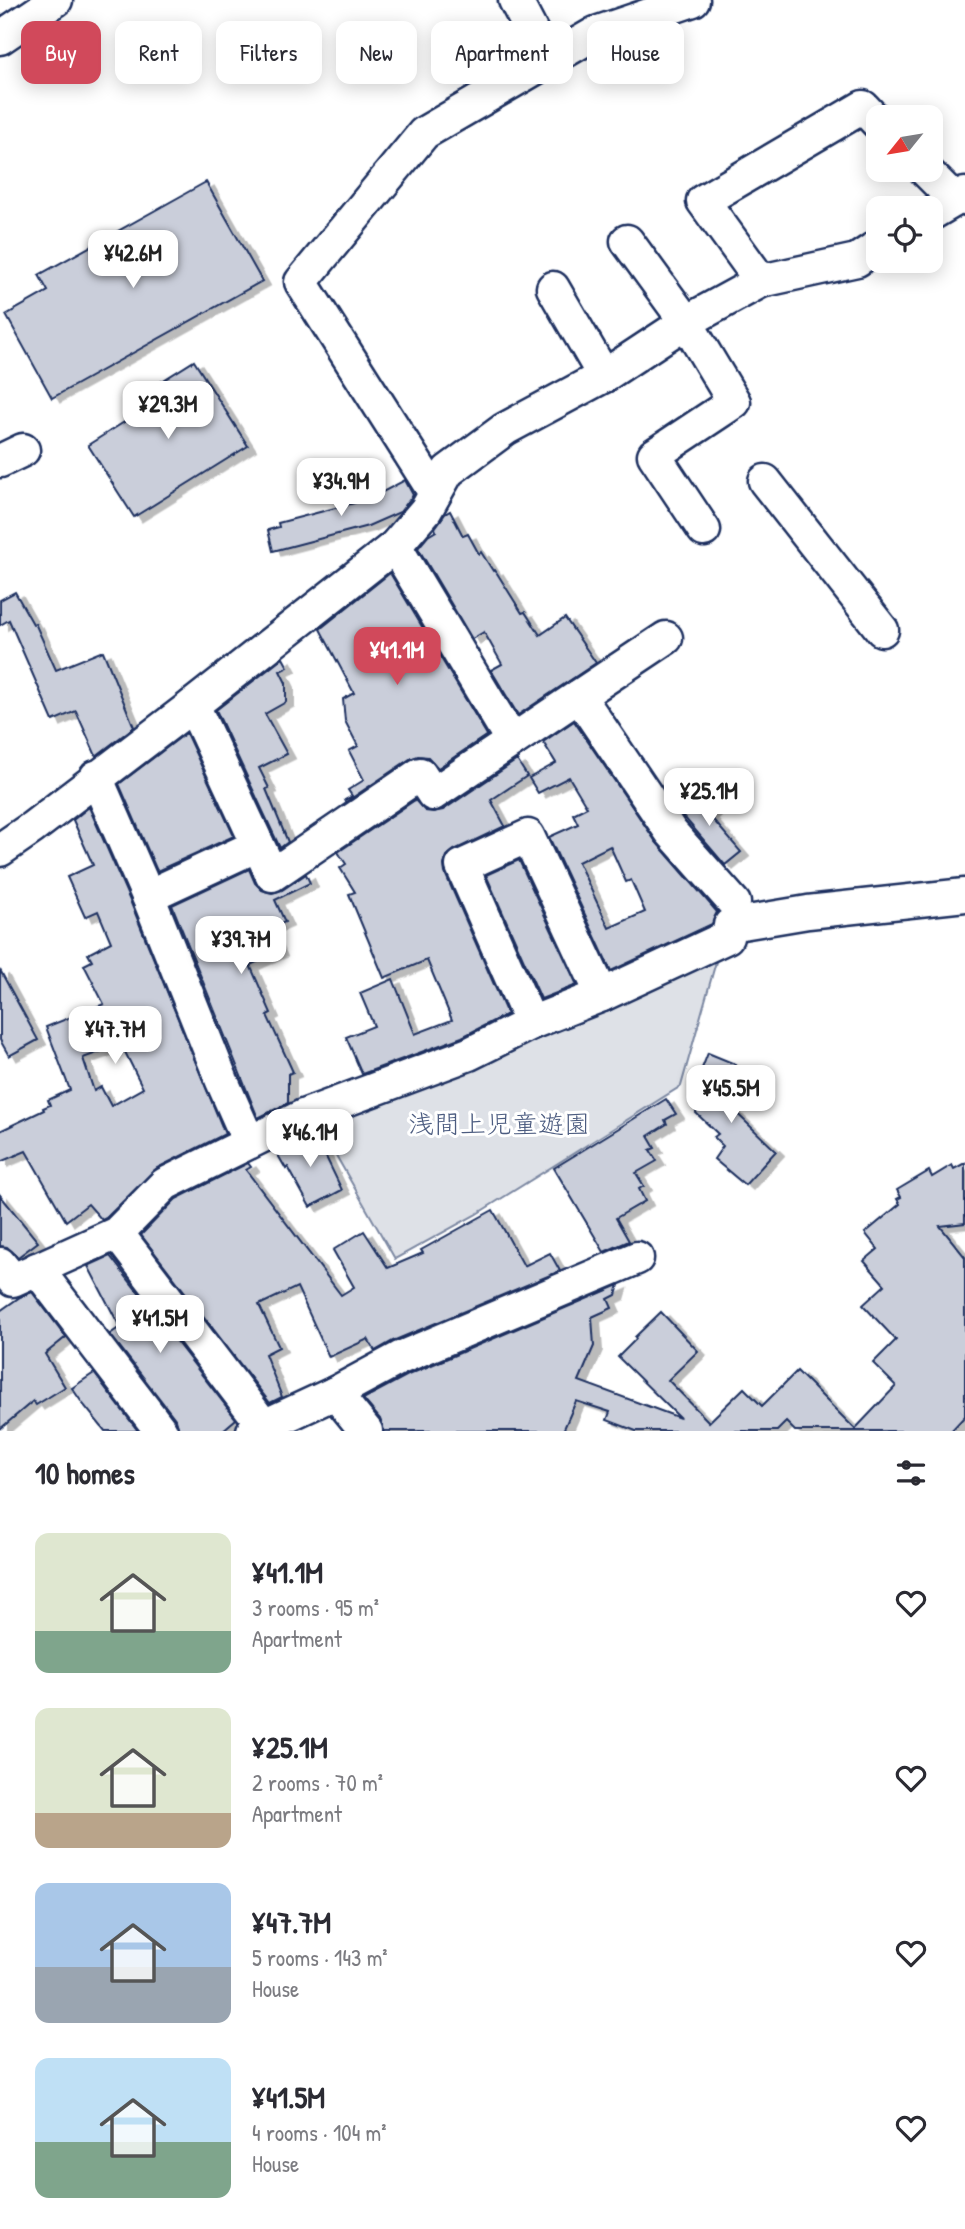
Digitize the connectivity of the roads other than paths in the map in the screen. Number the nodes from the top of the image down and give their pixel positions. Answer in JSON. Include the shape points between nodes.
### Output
{"nodes":[{"id":1,"x":56,"y":0,"type":"edge"},
{"id":2,"x":515,"y":0,"type":"edge"},
{"id":3,"x":694,"y":0,"type":"edge"},
{"id":4,"x":11,"y":19,"type":"edge"},
{"id":5,"x":526,"y":21,"type":"edge"},
{"id":6,"x":573,"y":46,"type":"edge"},
{"id":7,"x":508,"y":84,"type":"edge"},
{"id":8,"x":866,"y":110,"type":"edge"},
{"id":9,"x":934,"y":182,"type":"edge"},
{"id":10,"x":950,"y":203,"type":"edge"},
{"id":11,"x":627,"y":241,"type":"dead end"},
{"id":12,"x":866,"y":254,"type":"edge"},
{"id":13,"x":761,"y":281,"type":"junction"},
{"id":14,"x":553,"y":288,"type":"dead end"},
{"id":15,"x":686,"y":322,"type":"junction"},
{"id":16,"x":604,"y":376,"type":"junction"},
{"id":17,"x":765,"y":481,"type":"dead end"},
{"id":18,"x":435,"y":493,"type":"junction"},
{"id":19,"x":704,"y":530,"type":"dead end"},
{"id":20,"x":395,"y":546,"type":"junction"},
{"id":21,"x":882,"y":630,"type":"dead end"},
{"id":22,"x":666,"y":638,"type":"dead end"},
{"id":23,"x":579,"y":696,"type":"junction"},
{"id":24,"x":193,"y":705,"type":"junction"},
{"id":25,"x":512,"y":741,"type":"junction"},
{"id":26,"x":96,"y":777,"type":"junction"},
{"id":27,"x":258,"y":845,"type":"junction"},
{"id":28,"x":0,"y":850,"type":"edge"},
{"id":29,"x":965,"y":895,"type":"edge"},
{"id":30,"x":148,"y":896,"type":"junction"},
{"id":31,"x":730,"y":922,"type":"junction"},
{"id":32,"x":602,"y":995,"type":"junction"},
{"id":33,"x":531,"y":1023,"type":"junction"},
{"id":34,"x":249,"y":1142,"type":"junction"},
{"id":35,"x":117,"y":1233,"type":"junction"},
{"id":36,"x":637,"y":1258,"type":"dead end"},
{"id":37,"x":0,"y":1264,"type":"edge"},
{"id":38,"x":37,"y":1269,"type":"junction"},
{"id":39,"x":335,"y":1393,"type":"junction"},
{"id":40,"x":258,"y":1429,"type":"edge"},
{"id":41,"x":161,"y":1431,"type":"edge"},
{"id":42,"x":366,"y":1431,"type":"edge"}],
"edges":[{"from":1,"to":4,"type":"street"},
{"from":2,"to":5,"type":"street"},
{"from":3,"to":6,"type":"street","via":[[596,33]]},
{"from":7,"to":18,"type":"street","via":[[424,133],[301,282]]},
{"from":8,"to":13,"type":"street","via":[[863,107],[703,201]]},
{"from":9,"to":10,"type":"street"},
{"from":11,"to":15,"type":"street"},
{"from":12,"to":13,"type":"street","via":[[857,260]]},
{"from":13,"to":15,"type":"street"},
{"from":14,"to":16,"type":"street"},
{"from":15,"to":16,"type":"street"},
{"from":15,"to":19,"type":"street","via":[[734,402],[654,455]]},
{"from":16,"to":18,"type":"street","via":[[505,429],[448,471]]},
{"from":17,"to":21,"type":"street"},
{"from":18,"to":20,"type":"street"},
{"from":20,"to":24,"type":"street"},
{"from":20,"to":25,"type":"street"},
{"from":22,"to":23,"type":"street"},
{"from":23,"to":25,"type":"street"},
{"from":23,"to":31,"type":"street"},
{"from":24,"to":26,"type":"street"},
{"from":24,"to":27,"type":"street"},
{"from":25,"to":27,"type":"street","via":[[433,794],[420,774],[272,875]]},
{"from":26,"to":28,"type":"street"},
{"from":26,"to":30,"type":"street"},
{"from":27,"to":30,"type":"street"},
{"from":29,"to":31,"type":"street"},
{"from":30,"to":34,"type":"street"},
{"from":31,"to":32,"type":"street"},
{"from":32,"to":33,"type":"street"},
{"from":32,"to":33,"type":"street","via":[[528,836],[463,866]]},
{"from":33,"to":34,"type":"street","via":[[469,1054],[303,1116]]},
{"from":34,"to":35,"type":"street","via":[[164,1184]]},
{"from":35,"to":38,"type":"street"},
{"from":35,"to":40,"type":"street"},
{"from":36,"to":39,"type":"street","via":[[413,1353]]},
{"from":37,"to":38,"type":"street","via":[[13,1280]]},
{"from":38,"to":41,"type":"street"},
{"from":39,"to":40,"type":"street"},
{"from":39,"to":42,"type":"street"}]}
